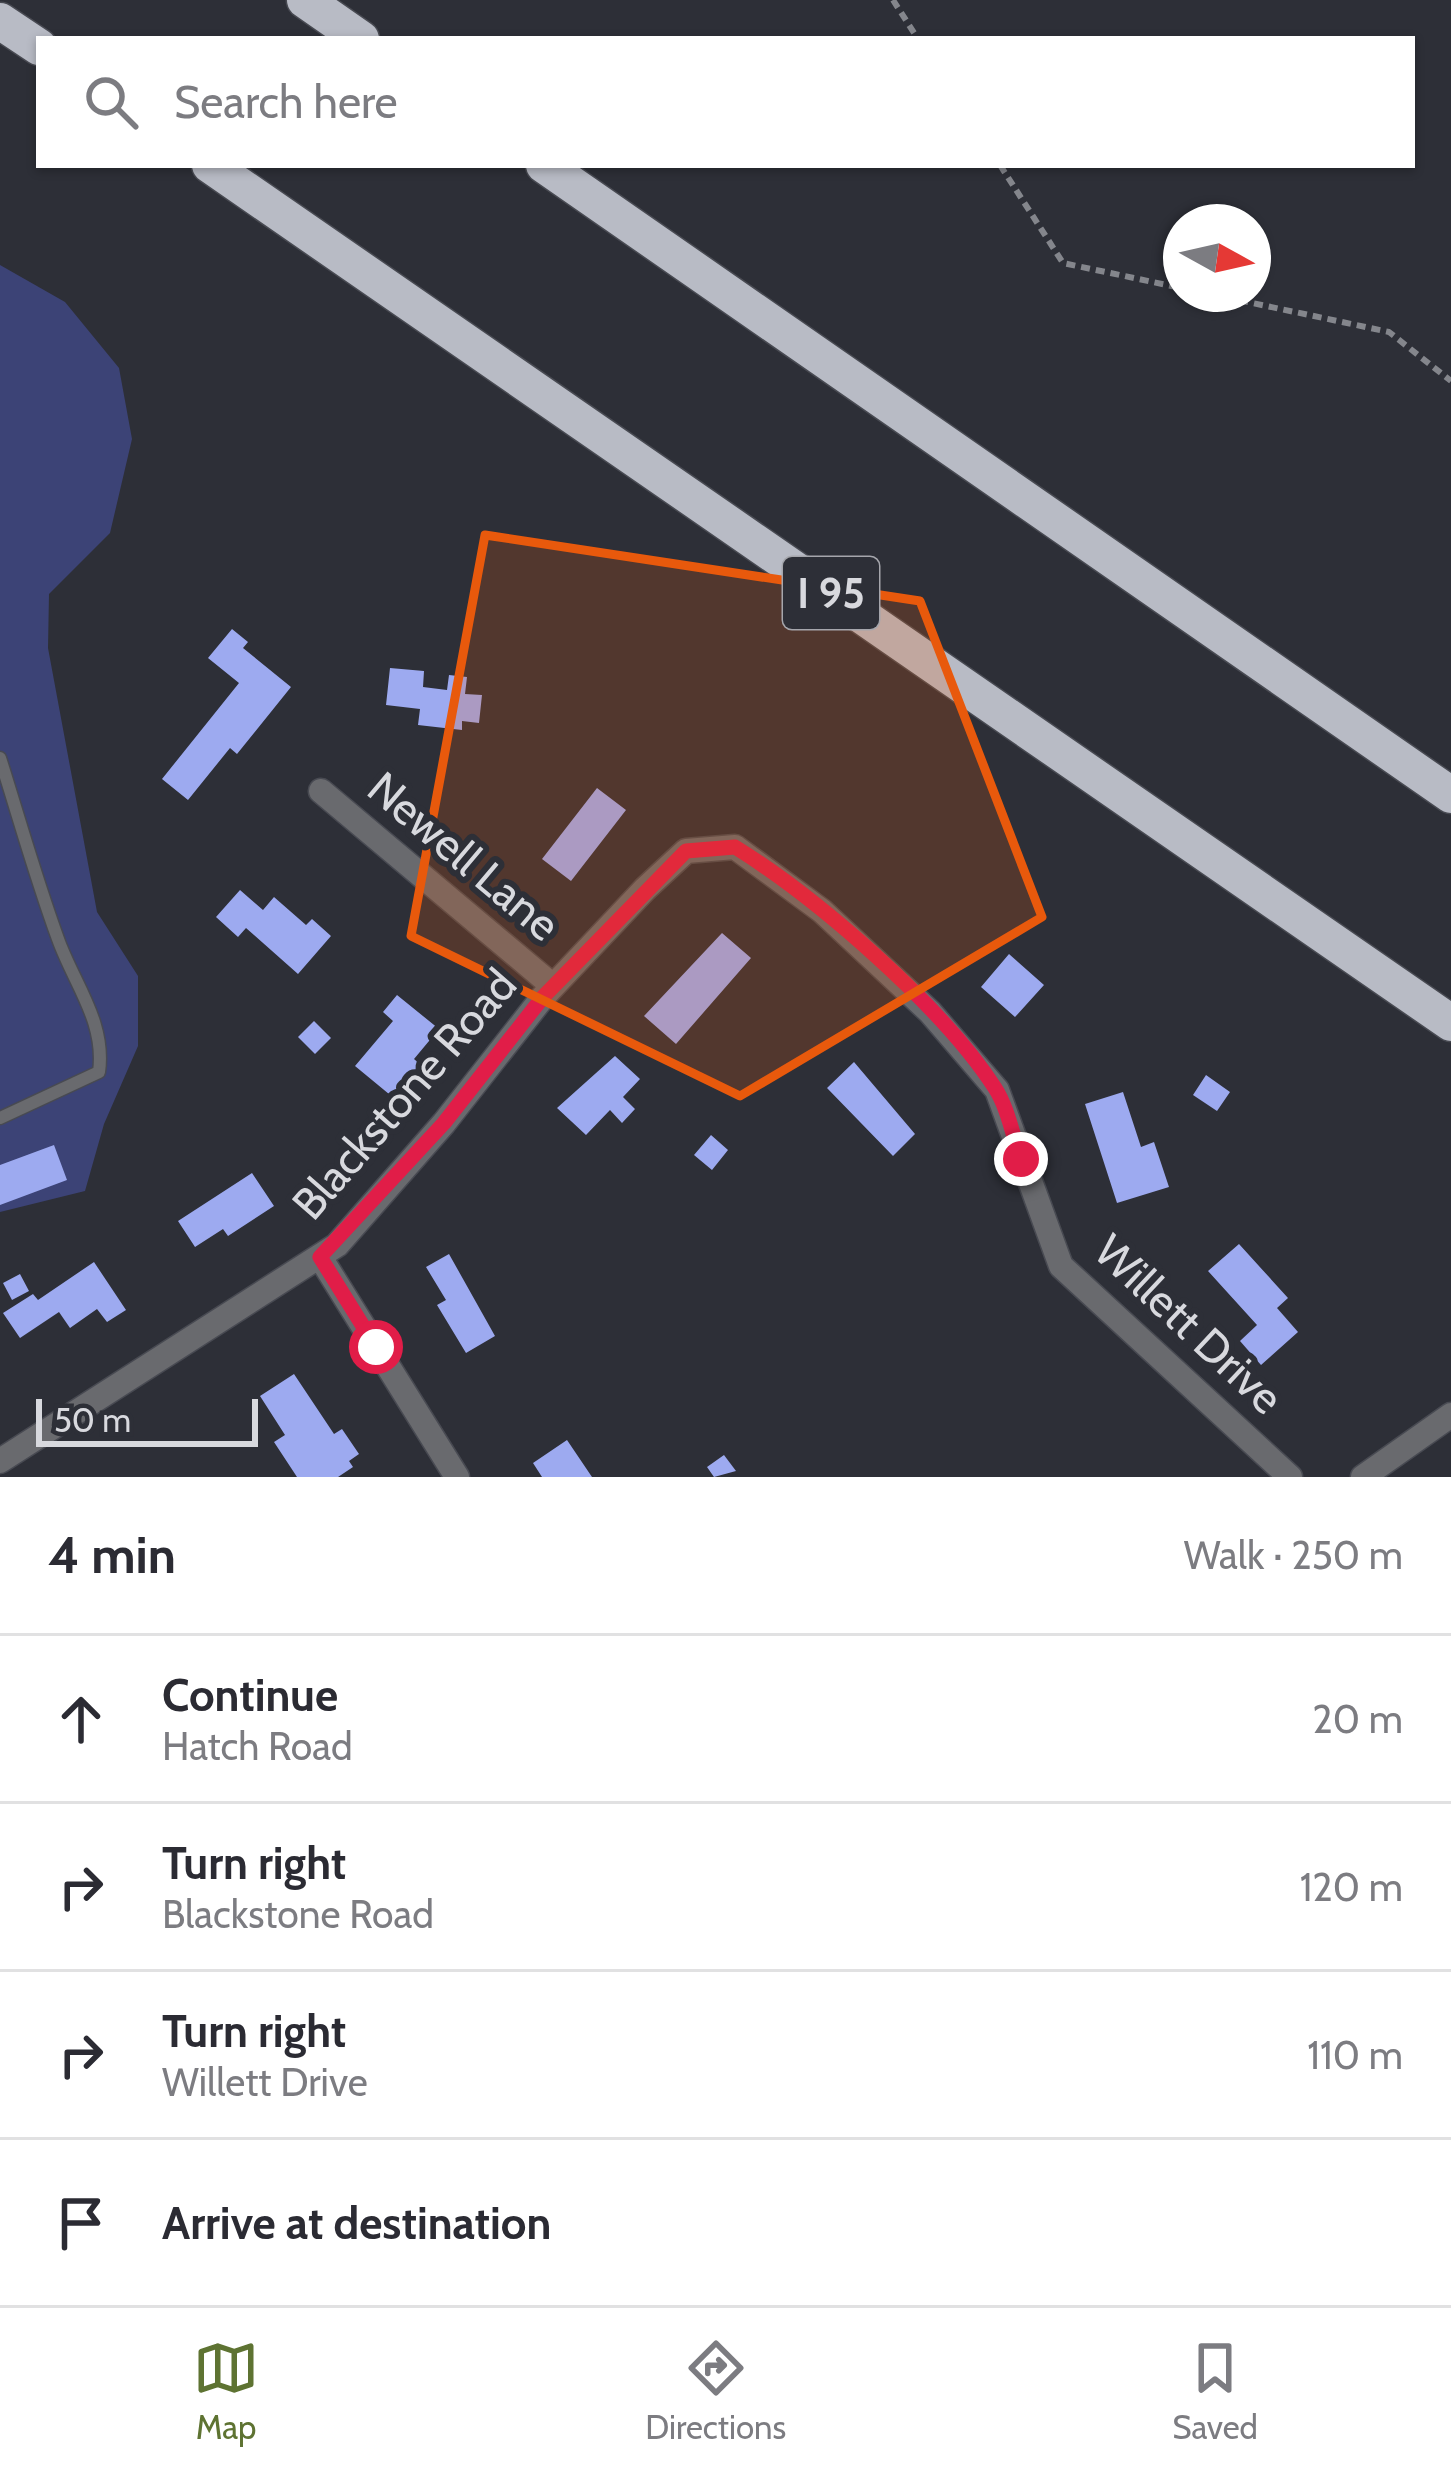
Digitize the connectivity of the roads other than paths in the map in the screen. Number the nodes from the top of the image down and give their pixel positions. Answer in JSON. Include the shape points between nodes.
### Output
{"nodes":[{"id":1,"x":305,"y":0,"type":"edge"},
{"id":2,"x":0,"y":21,"type":"edge"},
{"id":3,"x":357,"y":36,"type":"edge"},
{"id":4,"x":36,"y":45,"type":"edge"},
{"id":5,"x":214,"y":168,"type":"edge"},
{"id":6,"x":548,"y":168,"type":"edge"},
{"id":7,"x":0,"y":758,"type":"edge"},
{"id":8,"x":321,"y":791,"type":"dead end"},
{"id":9,"x":1451,"y":795,"type":"edge"},
{"id":10,"x":731,"y":847,"type":"joint"},
{"id":11,"x":553,"y":986,"type":"junction"},
{"id":12,"x":1451,"y":1023,"type":"edge"},
{"id":13,"x":0,"y":1118,"type":"edge"},
{"id":14,"x":320,"y":1257,"type":"junction"},
{"id":15,"x":1451,"y":1415,"type":"edge"},
{"id":16,"x":0,"y":1462,"type":"edge"},
{"id":17,"x":458,"y":1477,"type":"edge"},
{"id":18,"x":1290,"y":1477,"type":"edge"},
{"id":19,"x":1363,"y":1477,"type":"edge"}],
"edges":[{"from":1,"to":3,"type":"highway"},
{"from":2,"to":4,"type":"highway"},
{"from":5,"to":12,"type":"highway","number":"I 95"},
{"from":6,"to":9,"type":"highway"},
{"from":7,"to":13,"type":"lane","via":[[102,1051],[99,1072]]},
{"from":8,"to":11,"type":"street","name":"Newell Lane"},
{"from":10,"to":11,"type":"street","name":"Blackstone Road","via":[[686,851]]},
{"from":10,"to":18,"type":"street","name":"Willett Drive","via":[[823,911],[930,1012],[997,1090],[1060,1266]]},
{"from":11,"to":14,"type":"street","name":"Blackstone Road","via":[[444,1123]]},
{"from":14,"to":16,"type":"street","name":"Blackstone Road"},
{"from":14,"to":17,"type":"street"},
{"from":15,"to":19,"type":"street"}]}
